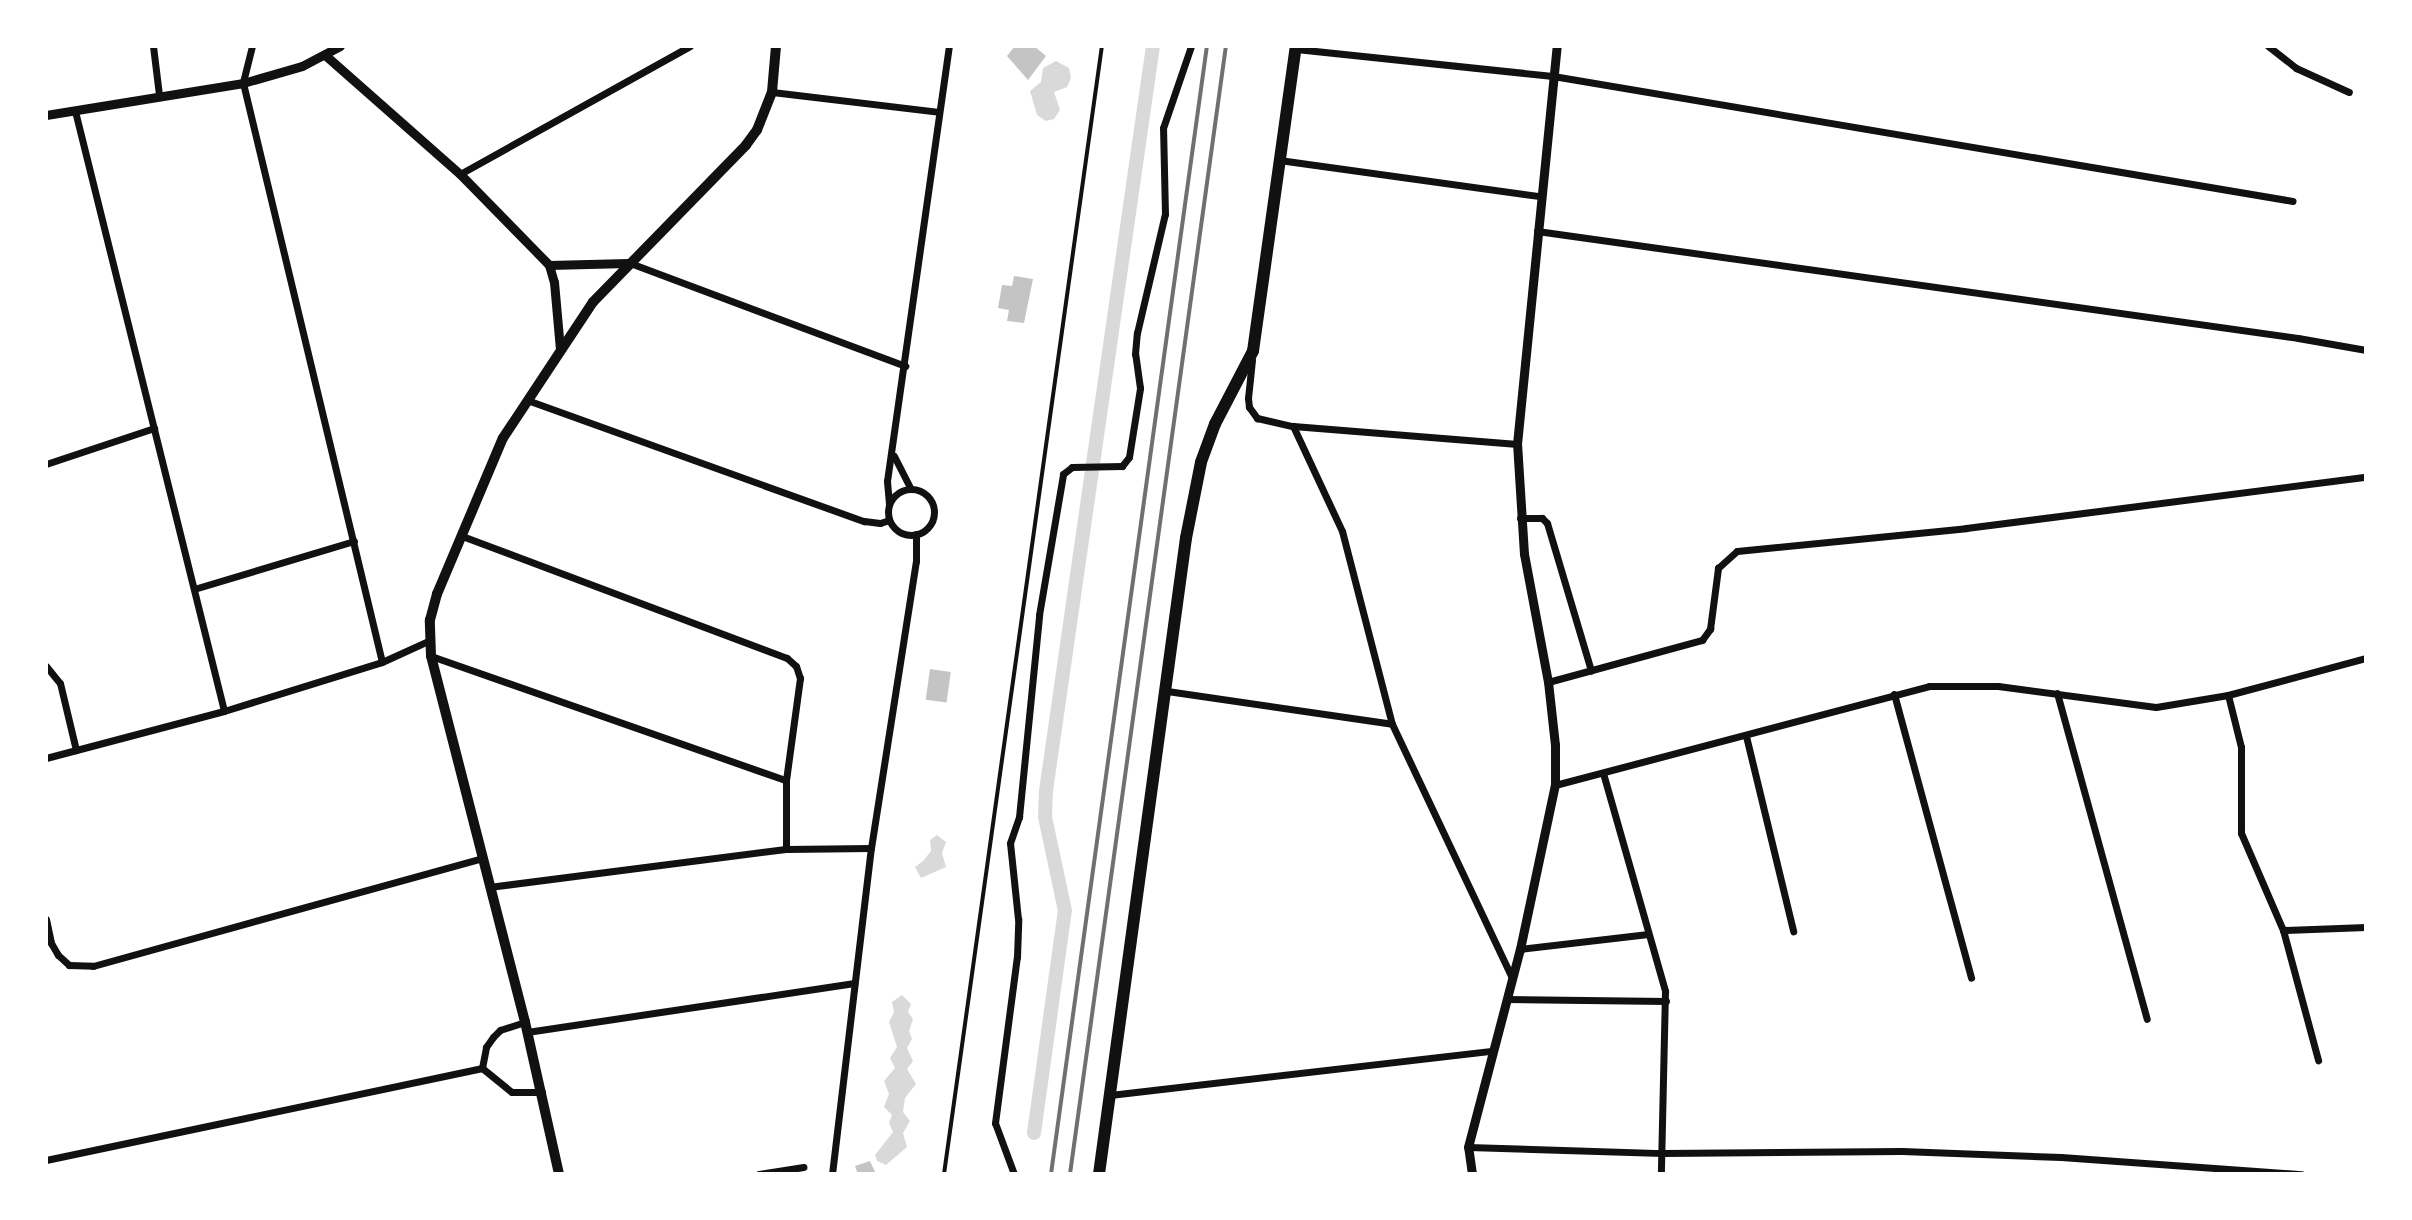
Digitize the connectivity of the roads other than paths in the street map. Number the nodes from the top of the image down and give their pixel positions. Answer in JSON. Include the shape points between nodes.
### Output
{"nodes":[{"id":1,"x":153,"y":46,"type":"edge"},
{"id":2,"x":252,"y":46,"type":"edge"},
{"id":3,"x":340,"y":46,"type":"edge"},
{"id":4,"x":690,"y":46,"type":"edge"},
{"id":5,"x":776,"y":46,"type":"edge"},
{"id":6,"x":949,"y":46,"type":"edge"},
{"id":7,"x":1102,"y":46,"type":"edge"},
{"id":8,"x":1191,"y":46,"type":"edge"},
{"id":9,"x":1557,"y":46,"type":"edge"},
{"id":10,"x":2268,"y":46,"type":"edge"},
{"id":11,"x":1296,"y":48,"type":"edge"},
{"id":12,"x":325,"y":55,"type":"junction"},
{"id":13,"x":1553,"y":76,"type":"junction"},
{"id":14,"x":243,"y":83,"type":"junction"},
{"id":15,"x":772,"y":92,"type":"junction"},
{"id":16,"x":2349,"y":92,"type":"dead end"},
{"id":17,"x":159,"y":95,"type":"junction"},
{"id":18,"x":75,"y":111,"type":"junction"},
{"id":19,"x":939,"y":112,"type":"junction"},
{"id":20,"x":46,"y":115,"type":"edge"},
{"id":21,"x":1279,"y":160,"type":"junction"},
{"id":22,"x":460,"y":174,"type":"junction"},
{"id":23,"x":1540,"y":196,"type":"junction"},
{"id":24,"x":2293,"y":201,"type":"dead end"},
{"id":25,"x":1537,"y":231,"type":"junction"},
{"id":26,"x":628,"y":263,"type":"junction"},
{"id":27,"x":549,"y":265,"type":"junction"},
{"id":28,"x":560,"y":349,"type":"junction"},
{"id":29,"x":2366,"y":350,"type":"edge"},
{"id":30,"x":1253,"y":351,"type":"junction"},
{"id":31,"x":905,"y":366,"type":"junction"},
{"id":32,"x":527,"y":400,"type":"junction"},
{"id":33,"x":1293,"y":426,"type":"junction"},
{"id":34,"x":154,"y":428,"type":"junction"},
{"id":35,"x":1517,"y":444,"type":"junction"},
{"id":36,"x":894,"y":454,"type":"junction"},
{"id":37,"x":46,"y":464,"type":"edge"},
{"id":38,"x":2366,"y":477,"type":"edge"},
{"id":39,"x":911,"y":489,"type":"junction"},
{"id":40,"x":889,"y":504,"type":"junction"},
{"id":41,"x":1520,"y":518,"type":"junction"},
{"id":42,"x":889,"y":520,"type":"junction"},
{"id":43,"x":916,"y":534,"type":"junction"},
{"id":44,"x":462,"y":536,"type":"junction"},
{"id":45,"x":354,"y":541,"type":"junction"},
{"id":46,"x":194,"y":589,"type":"junction"},
{"id":47,"x":428,"y":641,"type":"junction"},
{"id":48,"x":431,"y":656,"type":"junction"},
{"id":49,"x":2366,"y":658,"type":"edge"},
{"id":50,"x":382,"y":662,"type":"junction"},
{"id":51,"x":46,"y":666,"type":"edge"},
{"id":52,"x":1591,"y":671,"type":"junction"},
{"id":53,"x":1548,"y":682,"type":"junction"},
{"id":54,"x":1167,"y":691,"type":"junction"},
{"id":55,"x":2057,"y":693,"type":"junction"},
{"id":56,"x":1894,"y":694,"type":"junction"},
{"id":57,"x":2228,"y":695,"type":"junction"},
{"id":58,"x":224,"y":711,"type":"junction"},
{"id":59,"x":1392,"y":724,"type":"junction"},
{"id":60,"x":1746,"y":736,"type":"junction"},
{"id":61,"x":76,"y":750,"type":"junction"},
{"id":62,"x":46,"y":758,"type":"edge"},
{"id":63,"x":1603,"y":773,"type":"junction"},
{"id":64,"x":786,"y":780,"type":"junction"},
{"id":65,"x":1555,"y":785,"type":"junction"},
{"id":66,"x":871,"y":848,"type":"junction"},
{"id":67,"x":786,"y":849,"type":"junction"},
{"id":68,"x":482,"y":858,"type":"junction"},
{"id":69,"x":489,"y":887,"type":"junction"},
{"id":70,"x":46,"y":919,"type":"edge"},
{"id":71,"x":2366,"y":927,"type":"edge"},
{"id":72,"x":2283,"y":930,"type":"junction"},
{"id":73,"x":1793,"y":931,"type":"dead end"},
{"id":74,"x":1648,"y":934,"type":"junction"},
{"id":75,"x":1520,"y":949,"type":"junction"},
{"id":76,"x":1512,"y":978,"type":"junction"},
{"id":77,"x":1971,"y":978,"type":"dead end"},
{"id":78,"x":854,"y":983,"type":"junction"},
{"id":79,"x":1507,"y":999,"type":"junction"},
{"id":80,"x":1666,"y":1001,"type":"junction"},
{"id":81,"x":2147,"y":1019,"type":"dead end"},
{"id":82,"x":526,"y":1027,"type":"junction"},
{"id":83,"x":1493,"y":1051,"type":"junction"},
{"id":84,"x":2318,"y":1060,"type":"dead end"},
{"id":85,"x":482,"y":1068,"type":"junction"},
{"id":86,"x":542,"y":1092,"type":"junction"},
{"id":87,"x":1109,"y":1095,"type":"junction"},
{"id":88,"x":1468,"y":1147,"type":"junction"},
{"id":89,"x":1663,"y":1153,"type":"junction"},
{"id":90,"x":46,"y":1160,"type":"edge"},
{"id":91,"x":803,"y":1167,"type":"dead end"},
{"id":92,"x":559,"y":1174,"type":"edge"},
{"id":93,"x":759,"y":1174,"type":"edge"},
{"id":94,"x":832,"y":1174,"type":"edge"},
{"id":95,"x":944,"y":1174,"type":"edge"},
{"id":96,"x":1014,"y":1174,"type":"edge"},
{"id":97,"x":1099,"y":1174,"type":"edge"},
{"id":98,"x":1105,"y":1174,"type":"edge"},
{"id":99,"x":1472,"y":1174,"type":"edge"},
{"id":100,"x":1661,"y":1174,"type":"edge"},
{"id":101,"x":2301,"y":1174,"type":"edge"}],
"edges":[{"from":1,"to":17,"type":"street"},
{"from":2,"to":14,"type":"street"},
{"from":3,"to":12,"type":"street"},
{"from":4,"to":22,"type":"street"},
{"from":5,"to":15,"type":"main road"},
{"from":6,"to":19,"type":"street"},
{"from":7,"to":95,"type":"lane"},
{"from":8,"to":96,"type":"street","via":[[1163,128],[1166,205],[1137,333],[1140,388],[1129,457],[1122,466],[1072,467],[1063,474],[1034,654],[1019,817],[1010,843],[1017,957],[995,1123]]},
{"from":9,"to":13,"type":"street"},
{"from":10,"to":16,"type":"street","via":[[2296,68]]},
{"from":11,"to":13,"type":"street"},
{"from":11,"to":21,"type":"main road"},
{"from":12,"to":14,"type":"street"},
{"from":12,"to":22,"type":"street"},
{"from":13,"to":23,"type":"street"},
{"from":13,"to":24,"type":"street"},
{"from":14,"to":17,"type":"street"},
{"from":14,"to":45,"type":"street"},
{"from":15,"to":19,"type":"street"},
{"from":15,"to":26,"type":"main road","via":[[765,117],[746,145]]},
{"from":17,"to":18,"type":"street"},
{"from":18,"to":20,"type":"street"},
{"from":18,"to":34,"type":"street"},
{"from":19,"to":31,"type":"street"},
{"from":21,"to":23,"type":"street"},
{"from":21,"to":30,"type":"main road"},
{"from":22,"to":27,"type":"street"},
{"from":23,"to":25,"type":"street"},
{"from":25,"to":29,"type":"street"},
{"from":25,"to":35,"type":"street"},
{"from":26,"to":27,"type":"street"},
{"from":26,"to":28,"type":"main road"},
{"from":26,"to":31,"type":"street"},
{"from":27,"to":28,"type":"street"},
{"from":28,"to":32,"type":"main road"},
{"from":30,"to":33,"type":"street","via":[[1248,398],[1253,414]]},
{"from":30,"to":54,"type":"main road","via":[[1201,462]]},
{"from":31,"to":36,"type":"street"},
{"from":32,"to":42,"type":"street","via":[[864,521]]},
{"from":32,"to":44,"type":"main road","via":[[503,438]]},
{"from":33,"to":35,"type":"street"},
{"from":33,"to":59,"type":"street","via":[[1342,531]]},
{"from":34,"to":37,"type":"street"},
{"from":34,"to":46,"type":"street"},
{"from":35,"to":41,"type":"street"},
{"from":36,"to":39,"type":"street"},
{"from":36,"to":40,"type":"street","via":[[887,481]]},
{"from":38,"to":52,"type":"street","via":[[1737,551],[1718,568],[1710,629],[1702,640]]},
{"from":39,"to":40,"type":"street","via":[[897,493]]},
{"from":39,"to":43,"type":"street","via":[[924,494],[933,513],[928,526]]},
{"from":40,"to":42,"type":"street"},
{"from":41,"to":52,"type":"street","via":[[1542,518],[1547,523]]},
{"from":41,"to":53,"type":"street"},
{"from":42,"to":43,"type":"street","via":[[903,533]]},
{"from":43,"to":66,"type":"street"},
{"from":44,"to":47,"type":"main road","via":[[437,594]]},
{"from":44,"to":64,"type":"street","via":[[787,658],[800,678]]},
{"from":45,"to":46,"type":"street"},
{"from":45,"to":50,"type":"street"},
{"from":46,"to":58,"type":"street"},
{"from":47,"to":48,"type":"main road"},
{"from":47,"to":50,"type":"street"},
{"from":48,"to":64,"type":"street"},
{"from":48,"to":68,"type":"main road"},
{"from":49,"to":57,"type":"street"},
{"from":50,"to":58,"type":"street"},
{"from":51,"to":61,"type":"street","via":[[60,683]]},
{"from":52,"to":53,"type":"street"},
{"from":53,"to":65,"type":"street"},
{"from":54,"to":59,"type":"street"},
{"from":54,"to":87,"type":"main road"},
{"from":55,"to":56,"type":"street","via":[[1962,684]]},
{"from":55,"to":57,"type":"street","via":[[2140,707]]},
{"from":55,"to":81,"type":"street"},
{"from":56,"to":60,"type":"street"},
{"from":56,"to":77,"type":"street"},
{"from":57,"to":72,"type":"street","via":[[2241,747],[2241,833]]},
{"from":58,"to":61,"type":"street"},
{"from":59,"to":76,"type":"street"},
{"from":60,"to":63,"type":"street"},
{"from":60,"to":73,"type":"street"},
{"from":61,"to":62,"type":"street"},
{"from":63,"to":65,"type":"street"},
{"from":63,"to":74,"type":"street"},
{"from":64,"to":67,"type":"street"},
{"from":65,"to":75,"type":"street"},
{"from":66,"to":67,"type":"street"},
{"from":66,"to":78,"type":"street"},
{"from":67,"to":69,"type":"street"},
{"from":68,"to":69,"type":"main road"},
{"from":68,"to":70,"type":"street","via":[[93,966],[69,965],[58,955]]},
{"from":69,"to":82,"type":"main road"},
{"from":71,"to":72,"type":"street"},
{"from":72,"to":84,"type":"street"},
{"from":74,"to":75,"type":"street"},
{"from":74,"to":80,"type":"street"},
{"from":75,"to":76,"type":"street"},
{"from":76,"to":79,"type":"street"},
{"from":78,"to":82,"type":"street"},
{"from":78,"to":94,"type":"street"},
{"from":79,"to":80,"type":"street"},
{"from":79,"to":83,"type":"street"},
{"from":80,"to":89,"type":"street"},
{"from":82,"to":85,"type":"street","via":[[500,1030],[486,1047]]},
{"from":82,"to":86,"type":"main road"},
{"from":83,"to":87,"type":"street"},
{"from":83,"to":88,"type":"street"},
{"from":85,"to":86,"type":"street","via":[[512,1092]]},
{"from":85,"to":90,"type":"street"},
{"from":86,"to":92,"type":"main road"},
{"from":87,"to":97,"type":"main road"},
{"from":88,"to":89,"type":"street"},
{"from":88,"to":99,"type":"street"},
{"from":89,"to":100,"type":"street"},
{"from":89,"to":101,"type":"street","via":[[1902,1151]]},
{"from":91,"to":93,"type":"street"},
{"from":97,"to":98,"type":"street"}]}
